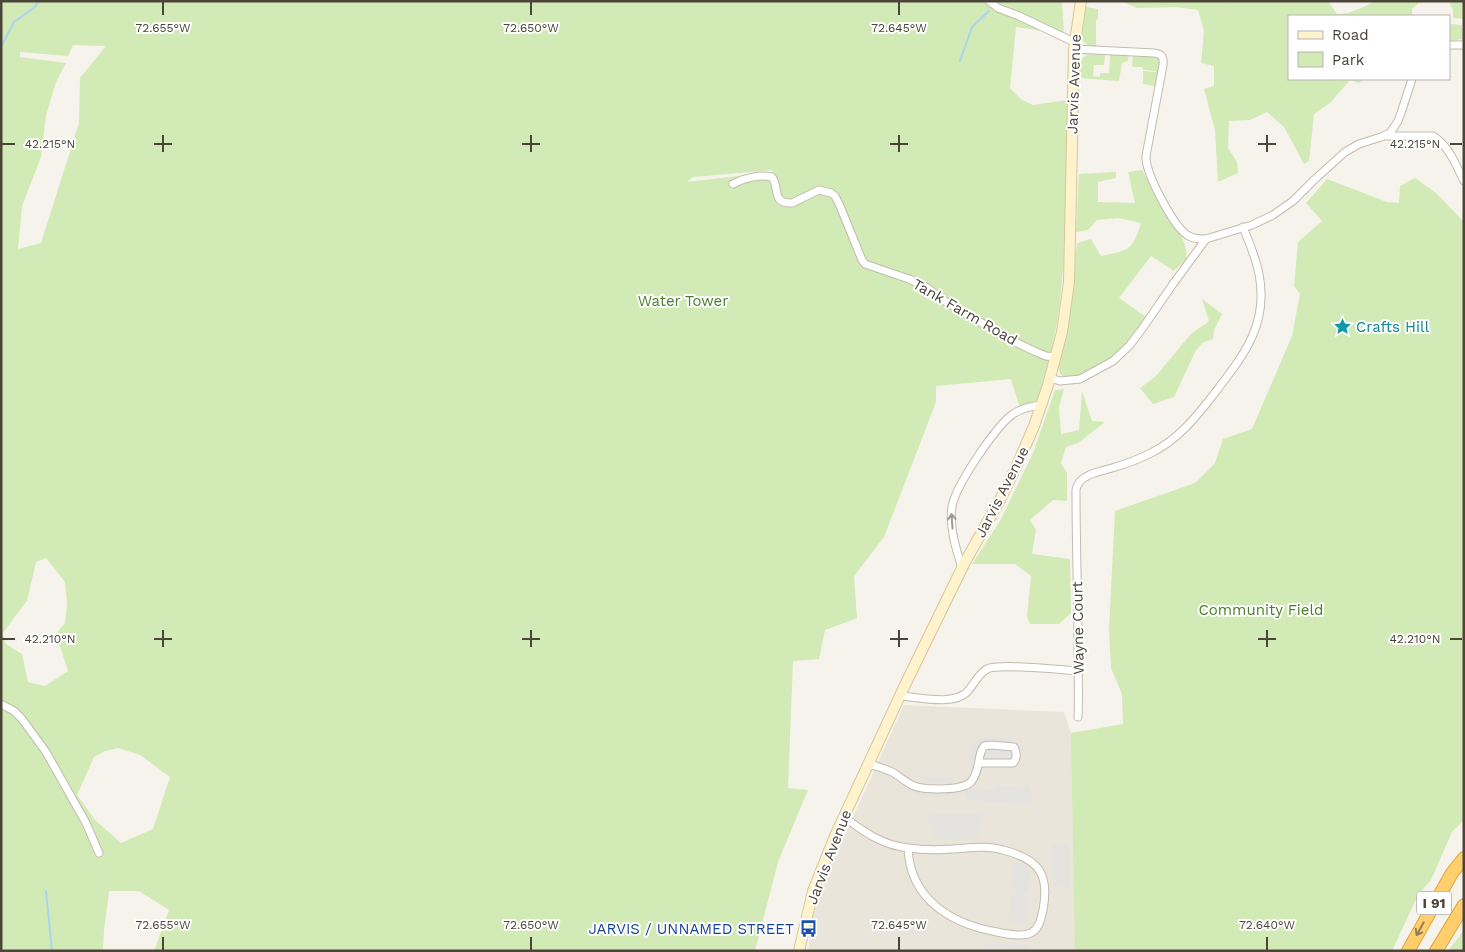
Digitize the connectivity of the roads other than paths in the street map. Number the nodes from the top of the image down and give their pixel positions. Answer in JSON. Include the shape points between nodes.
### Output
{"nodes":[{"id":1,"x":989,"y":1,"type":"edge"},
{"id":2,"x":1081,"y":1,"type":"edge"},
{"id":3,"x":1450,"y":45,"type":"edge"},
{"id":4,"x":1464,"y":45,"type":"edge"},
{"id":5,"x":1074,"y":46,"type":"junction"},
{"id":6,"x":1412,"y":80,"type":"edge"},
{"id":7,"x":1385,"y":136,"type":"junction"},
{"id":8,"x":1464,"y":181,"type":"edge"},
{"id":9,"x":734,"y":184,"type":"dead end"},
{"id":10,"x":1243,"y":227,"type":"junction"},
{"id":11,"x":1206,"y":239,"type":"junction"},
{"id":12,"x":1056,"y":358,"type":"junction"},
{"id":13,"x":1050,"y":378,"type":"junction"},
{"id":14,"x":1042,"y":405,"type":"junction"},
{"id":15,"x":962,"y":568,"type":"junction"},
{"id":16,"x":1078,"y":671,"type":"junction"},
{"id":17,"x":900,"y":696,"type":"junction"},
{"id":18,"x":1,"y":704,"type":"edge"},
{"id":19,"x":1078,"y":717,"type":"dead end"},
{"id":20,"x":979,"y":763,"type":"junction"},
{"id":21,"x":868,"y":764,"type":"junction"},
{"id":22,"x":844,"y":817,"type":"junction"},
{"id":23,"x":908,"y":848,"type":"junction"},
{"id":24,"x":99,"y":853,"type":"dead end"},
{"id":25,"x":1464,"y":858,"type":"edge"},
{"id":26,"x":1461,"y":909,"type":"edge"},
{"id":27,"x":800,"y":951,"type":"edge"},
{"id":28,"x":1408,"y":951,"type":"edge"},
{"id":29,"x":1436,"y":951,"type":"edge"}],
"edges":[{"from":1,"to":5,"type":"street"},
{"from":2,"to":5,"type":"street","name":"Jarvis Avenue"},
{"from":3,"to":4,"type":"street"},
{"from":5,"to":11,"type":"street","via":[[1162,56],[1146,164],[1175,222],[1189,236]]},
{"from":5,"to":12,"type":"street","name":"Jarvis Avenue","via":[[1069,282]]},
{"from":6,"to":7,"type":"street","via":[[1398,121]]},
{"from":7,"to":8,"type":"street","via":[[1433,136],[1450,153]]},
{"from":7,"to":10,"type":"street","via":[[1345,152],[1287,206],[1268,218]]},
{"from":9,"to":12,"type":"street","name":"Tank Farm Road","via":[[772,177],[779,199],[788,203],[820,190],[831,193],[840,206],[865,264],[926,287],[1009,339],[1034,352]]},
{"from":10,"to":11,"type":"street"},
{"from":10,"to":16,"type":"street","name":"Wayne Court","via":[[1257,266],[1261,289],[1260,317],[1250,344],[1205,406],[1177,437],[1149,454],[1093,473],[1080,482],[1076,490]]},
{"from":11,"to":13,"type":"street","via":[[1142,329],[1114,360],[1080,379],[1060,381]]},
{"from":12,"to":13,"type":"street","name":"Jarvis Avenue"},
{"from":13,"to":14,"type":"street","name":"Jarvis Avenue"},
{"from":14,"to":15,"type":"street","name":"Jarvis Avenue","via":[[1012,476]]},
{"from":15,"to":14,"type":"street","one_way":true,"via":[[952,519],[957,490],[1007,419],[1019,410]]},
{"from":15,"to":17,"type":"street","name":"Jarvis Avenue"},
{"from":16,"to":17,"type":"street","via":[[990,668],[956,699]]},
{"from":16,"to":19,"type":"street","name":"Wayne Court"},
{"from":17,"to":21,"type":"street","name":"Jarvis Avenue"},
{"from":18,"to":24,"type":"street","via":[[22,719],[46,752]]},
{"from":20,"to":20,"type":"street","via":[[984,746],[1014,747],[1016,757],[1013,764]]},
{"from":20,"to":21,"type":"street","via":[[974,778],[966,785],[936,789],[914,786],[891,772]]},
{"from":21,"to":22,"type":"street","name":"Jarvis Avenue"},
{"from":22,"to":23,"type":"street","via":[[882,843]]},
{"from":22,"to":27,"type":"street","name":"Jarvis Avenue","via":[[816,883]]},
{"from":23,"to":23,"type":"street","via":[[918,886],[945,914],[970,925],[1003,933],[1031,933],[1038,925],[1046,896],[1045,880],[1026,858],[995,848]]},
{"from":25,"to":28,"type":"highway","number":"I 91","one_way":true},
{"from":26,"to":29,"type":"highway","number":"I 91"}]}
